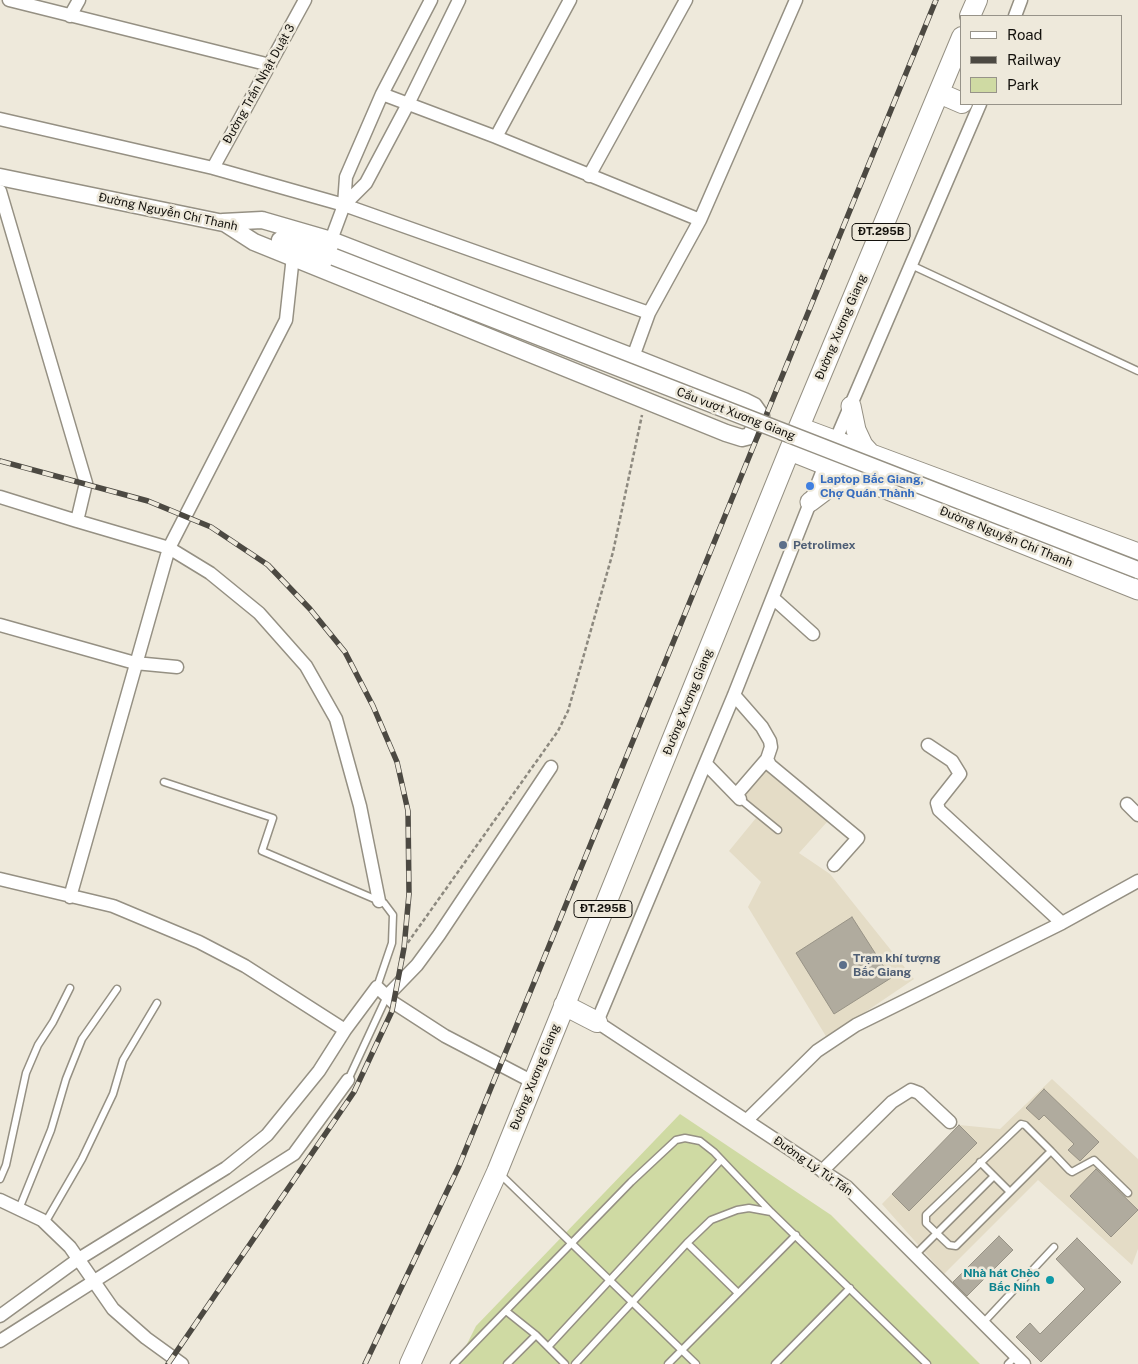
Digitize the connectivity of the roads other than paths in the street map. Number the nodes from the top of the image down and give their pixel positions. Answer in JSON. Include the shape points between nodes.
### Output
{"nodes":[{"id":1,"x":10,"y":0,"type":"edge"},
{"id":2,"x":79,"y":0,"type":"edge"},
{"id":3,"x":305,"y":0,"type":"edge"},
{"id":4,"x":431,"y":0,"type":"edge"},
{"id":5,"x":458,"y":0,"type":"edge"},
{"id":6,"x":570,"y":0,"type":"edge"},
{"id":7,"x":686,"y":0,"type":"edge"},
{"id":8,"x":796,"y":0,"type":"edge"},
{"id":9,"x":977,"y":0,"type":"edge"},
{"id":10,"x":1022,"y":0,"type":"edge"},
{"id":11,"x":970,"y":15,"type":"edge"},
{"id":12,"x":1015,"y":15,"type":"edge"},
{"id":13,"x":70,"y":16,"type":"junction"},
{"id":14,"x":960,"y":42,"type":"edge"},
{"id":15,"x":270,"y":65,"type":"junction"},
{"id":16,"x":939,"y":93,"type":"junction"},
{"id":17,"x":382,"y":94,"type":"junction"},
{"id":18,"x":960,"y":101,"type":"edge"},
{"id":19,"x":408,"y":104,"type":"junction"},
{"id":20,"x":971,"y":105,"type":"edge"},
{"id":21,"x":0,"y":119,"type":"edge"},
{"id":22,"x":496,"y":137,"type":"junction"},
{"id":23,"x":213,"y":168,"type":"junction"},
{"id":24,"x":589,"y":176,"type":"junction"},
{"id":25,"x":0,"y":177,"type":"edge"},
{"id":26,"x":0,"y":191,"type":"edge"},
{"id":27,"x":344,"y":205,"type":"junction"},
{"id":28,"x":700,"y":220,"type":"junction"},
{"id":29,"x":223,"y":222,"type":"junction"},
{"id":30,"x":331,"y":240,"type":"junction"},
{"id":31,"x":293,"y":256,"type":"junction"},
{"id":32,"x":334,"y":257,"type":"joint"},
{"id":33,"x":911,"y":265,"type":"junction"},
{"id":34,"x":650,"y":313,"type":"junction"},
{"id":35,"x":633,"y":357,"type":"junction"},
{"id":36,"x":1138,"y":371,"type":"edge"},
{"id":37,"x":617,"y":390,"type":"junction"},
{"id":38,"x":851,"y":406,"type":"junction"},
{"id":39,"x":799,"y":427,"type":"junction"},
{"id":40,"x":835,"y":442,"type":"junction"},
{"id":41,"x":790,"y":451,"type":"junction"},
{"id":42,"x":867,"y":454,"type":"junction"},
{"id":43,"x":825,"y":465,"type":"junction"},
{"id":44,"x":857,"y":478,"type":"junction"},
{"id":45,"x":0,"y":497,"type":"edge"},
{"id":46,"x":810,"y":502,"type":"junction"},
{"id":47,"x":77,"y":521,"type":"junction"},
{"id":48,"x":169,"y":548,"type":"junction"},
{"id":49,"x":1138,"y":554,"type":"edge"},
{"id":50,"x":1138,"y":570,"type":"edge"},
{"id":51,"x":1138,"y":590,"type":"edge"},
{"id":52,"x":772,"y":598,"type":"junction"},
{"id":53,"x":0,"y":625,"type":"edge"},
{"id":54,"x":813,"y":634,"type":"dead end"},
{"id":55,"x":135,"y":663,"type":"junction"},
{"id":56,"x":177,"y":667,"type":"dead end"},
{"id":57,"x":734,"y":695,"type":"junction"},
{"id":58,"x":928,"y":744,"type":"dead end"},
{"id":59,"x":767,"y":759,"type":"junction"},
{"id":60,"x":706,"y":764,"type":"junction"},
{"id":61,"x":551,"y":767,"type":"dead end"},
{"id":62,"x":164,"y":782,"type":"dead end"},
{"id":63,"x":738,"y":797,"type":"junction"},
{"id":64,"x":1127,"y":804,"type":"dead end"},
{"id":65,"x":1138,"y":815,"type":"edge"},
{"id":66,"x":778,"y":830,"type":"dead end"},
{"id":67,"x":834,"y":865,"type":"dead end"},
{"id":68,"x":0,"y":879,"type":"edge"},
{"id":69,"x":1138,"y":882,"type":"edge"},
{"id":70,"x":70,"y":897,"type":"junction"},
{"id":71,"x":379,"y":901,"type":"junction"},
{"id":72,"x":1062,"y":923,"type":"junction"},
{"id":73,"x":377,"y":987,"type":"junction"},
{"id":74,"x":70,"y":988,"type":"dead end"},
{"id":75,"x":117,"y":989,"type":"dead end"},
{"id":76,"x":387,"y":996,"type":"junction"},
{"id":77,"x":156,"y":1003,"type":"dead end"},
{"id":78,"x":564,"y":1004,"type":"junction"},
{"id":79,"x":597,"y":1022,"type":"junction"},
{"id":80,"x":344,"y":1030,"type":"junction"},
{"id":81,"x":348,"y":1080,"type":"joint"},
{"id":82,"x":533,"y":1082,"type":"junction"},
{"id":83,"x":747,"y":1120,"type":"junction"},
{"id":84,"x":950,"y":1122,"type":"dead end"},
{"id":85,"x":1051,"y":1151,"type":"junction"},
{"id":86,"x":721,"y":1160,"type":"junction"},
{"id":87,"x":980,"y":1162,"type":"junction"},
{"id":88,"x":822,"y":1171,"type":"junction"},
{"id":89,"x":497,"y":1172,"type":"junction"},
{"id":90,"x":994,"y":1176,"type":"junction"},
{"id":91,"x":0,"y":1179,"type":"edge"},
{"id":92,"x":1010,"y":1192,"type":"junction"},
{"id":93,"x":1128,"y":1193,"type":"dead end"},
{"id":94,"x":0,"y":1200,"type":"edge"},
{"id":95,"x":19,"y":1209,"type":"junction"},
{"id":96,"x":771,"y":1212,"type":"junction"},
{"id":97,"x":45,"y":1223,"type":"junction"},
{"id":98,"x":937,"y":1234,"type":"junction"},
{"id":99,"x":796,"y":1235,"type":"junction"},
{"id":100,"x":687,"y":1243,"type":"junction"},
{"id":101,"x":571,"y":1244,"type":"junction"},
{"id":102,"x":1054,"y":1247,"type":"dead end"},
{"id":103,"x":914,"y":1256,"type":"junction"},
{"id":104,"x":77,"y":1260,"type":"junction"},
{"id":105,"x":610,"y":1280,"type":"junction"},
{"id":106,"x":94,"y":1282,"type":"junction"},
{"id":107,"x":850,"y":1288,"type":"junction"},
{"id":108,"x":738,"y":1294,"type":"junction"},
{"id":109,"x":632,"y":1302,"type":"junction"},
{"id":110,"x":506,"y":1311,"type":"junction"},
{"id":111,"x":0,"y":1316,"type":"edge"},
{"id":112,"x":983,"y":1323,"type":"junction"},
{"id":113,"x":536,"y":1334,"type":"junction"},
{"id":114,"x":0,"y":1341,"type":"edge"},
{"id":115,"x":548,"y":1347,"type":"junction"},
{"id":116,"x":682,"y":1350,"type":"junction"},
{"id":117,"x":166,"y":1359,"type":"edge"},
{"id":118,"x":1016,"y":1361,"type":"edge"},
{"id":119,"x":182,"y":1364,"type":"edge"},
{"id":120,"x":410,"y":1364,"type":"edge"},
{"id":121,"x":454,"y":1364,"type":"edge"},
{"id":122,"x":507,"y":1364,"type":"edge"},
{"id":123,"x":565,"y":1364,"type":"edge"},
{"id":124,"x":575,"y":1364,"type":"edge"},
{"id":125,"x":668,"y":1364,"type":"edge"},
{"id":126,"x":696,"y":1364,"type":"edge"},
{"id":127,"x":775,"y":1364,"type":"edge"},
{"id":128,"x":927,"y":1364,"type":"edge"}],
"edges":[{"from":1,"to":13,"type":"street"},
{"from":2,"to":13,"type":"street"},
{"from":3,"to":15,"type":"street","name":"Đường Trần Nhật Duật 3"},
{"from":4,"to":17,"type":"street"},
{"from":5,"to":19,"type":"street"},
{"from":6,"to":22,"type":"street"},
{"from":7,"to":24,"type":"street"},
{"from":8,"to":28,"type":"street"},
{"from":9,"to":11,"type":"main road"},
{"from":10,"to":12,"type":"street"},
{"from":13,"to":15,"type":"street"},
{"from":14,"to":16,"type":"main road","name":"Đường Xương Giang","number":"ĐT.295B"},
{"from":15,"to":23,"type":"street","name":"Đường Trần Nhật Duật 3"},
{"from":16,"to":18,"type":"main road"},
{"from":16,"to":39,"type":"main road","name":"Đường Xương Giang","number":"ĐT.295B"},
{"from":17,"to":19,"type":"street"},
{"from":17,"to":27,"type":"street","via":[[346,177]]},
{"from":19,"to":22,"type":"street"},
{"from":19,"to":27,"type":"street","via":[[366,182]]},
{"from":20,"to":33,"type":"street"},
{"from":21,"to":23,"type":"street"},
{"from":22,"to":24,"type":"street"},
{"from":23,"to":27,"type":"street"},
{"from":24,"to":28,"type":"street"},
{"from":25,"to":29,"type":"street","name":"Đường Nguyễn Chí Thanh"},
{"from":26,"to":47,"type":"street","via":[[86,483]]},
{"from":27,"to":30,"type":"street"},
{"from":27,"to":34,"type":"street"},
{"from":28,"to":34,"type":"street"},
{"from":29,"to":30,"type":"street","via":[[262,220]]},
{"from":29,"to":31,"type":"street","via":[[254,242]]},
{"from":29,"to":32,"type":"street","name":"Đường Nguyễn Chí Thanh"},
{"from":30,"to":35,"type":"street"},
{"from":31,"to":37,"type":"street"},
{"from":31,"to":48,"type":"street","via":[[286,320]]},
{"from":32,"to":50,"type":"street","name":"Cầu vượt Xương Giang","bridge":true},
{"from":33,"to":36,"type":"lane"},
{"from":33,"to":38,"type":"street"},
{"from":34,"to":35,"type":"street"},
{"from":35,"to":37,"type":"street"},
{"from":35,"to":37,"type":"street","via":[[744,401],[754,406],[761,416],[750,436],[742,438]]},
{"from":38,"to":40,"type":"street"},
{"from":38,"to":42,"type":"main road","via":[[856,430]]},
{"from":39,"to":40,"type":"main road"},
{"from":39,"to":41,"type":"main road","name":"Đường Xương Giang","number":"ĐT.295B"},
{"from":40,"to":42,"type":"main road"},
{"from":40,"to":43,"type":"street"},
{"from":41,"to":43,"type":"main road","name":"Đường Nguyễn Chí Thanh"},
{"from":41,"to":78,"type":"main road","name":"Đường Xương Giang","number":"ĐT.295B"},
{"from":42,"to":44,"type":"main road","via":[[849,455],[846,462]]},
{"from":42,"to":49,"type":"main road"},
{"from":43,"to":44,"type":"main road","name":"Đường Nguyễn Chí Thanh"},
{"from":43,"to":46,"type":"street"},
{"from":44,"to":46,"type":"main road","via":[[833,487]]},
{"from":44,"to":51,"type":"main road","name":"Đường Nguyễn Chí Thanh"},
{"from":45,"to":47,"type":"street"},
{"from":46,"to":52,"type":"street"},
{"from":47,"to":48,"type":"street"},
{"from":48,"to":55,"type":"street"},
{"from":48,"to":71,"type":"street","via":[[210,573],[259,613],[306,666],[336,719],[360,806]]},
{"from":52,"to":54,"type":"street"},
{"from":52,"to":57,"type":"street"},
{"from":53,"to":55,"type":"street"},
{"from":55,"to":56,"type":"street"},
{"from":55,"to":70,"type":"street"},
{"from":57,"to":59,"type":"street","via":[[762,726],[770,741]]},
{"from":57,"to":60,"type":"street"},
{"from":58,"to":72,"type":"street","via":[[952,760],[960,774],[937,803],[939,810]]},
{"from":59,"to":63,"type":"street"},
{"from":59,"to":67,"type":"street","via":[[778,774],[858,838]]},
{"from":60,"to":63,"type":"street"},
{"from":60,"to":79,"type":"street"},
{"from":61,"to":76,"type":"street","via":[[417,965]]},
{"from":62,"to":71,"type":"lane","via":[[273,818],[262,851]]},
{"from":63,"to":66,"type":"lane"},
{"from":64,"to":65,"type":"street"},
{"from":68,"to":70,"type":"street"},
{"from":69,"to":72,"type":"street"},
{"from":70,"to":80,"type":"street","via":[[113,906],[199,942],[245,966]]},
{"from":71,"to":73,"type":"lane","via":[[392,915],[392,943]]},
{"from":72,"to":83,"type":"street","via":[[856,1025],[817,1051]]},
{"from":73,"to":76,"type":"street"},
{"from":73,"to":80,"type":"street"},
{"from":74,"to":91,"type":"lane","via":[[38,1044],[26,1074]]},
{"from":75,"to":95,"type":"lane","via":[[82,1039],[51,1130]]},
{"from":76,"to":81,"type":"lane"},
{"from":76,"to":82,"type":"street","via":[[445,1036]]},
{"from":77,"to":97,"type":"lane","via":[[124,1060],[82,1159]]},
{"from":78,"to":79,"type":"main road"},
{"from":78,"to":82,"type":"main road","name":"Đường Xương Giang","number":"ĐT.295B"},
{"from":79,"to":83,"type":"street","name":"Đường Lý Tử Tấn"},
{"from":80,"to":104,"type":"street","via":[[319,1071],[267,1135],[226,1168]]},
{"from":81,"to":106,"type":"street","via":[[294,1154]]},
{"from":82,"to":89,"type":"main road","name":"Đường Xương Giang","number":"ĐT.295B"},
{"from":83,"to":88,"type":"street","name":"Đường Lý Tử Tấn"},
{"from":84,"to":88,"type":"street","via":[[919,1093],[911,1090],[892,1102]]},
{"from":85,"to":87,"type":"lane","via":[[1021,1124]]},
{"from":85,"to":92,"type":"lane"},
{"from":85,"to":93,"type":"lane","via":[[1072,1172],[1094,1160]]},
{"from":86,"to":96,"type":"lane"},
{"from":86,"to":101,"type":"lane","via":[[700,1141],[676,1140]]},
{"from":86,"to":105,"type":"lane"},
{"from":87,"to":90,"type":"lane"},
{"from":87,"to":98,"type":"lane","via":[[926,1215],[926,1223]]},
{"from":88,"to":103,"type":"street","name":"Đường Lý Tử Tấn","via":[[847,1187]]},
{"from":89,"to":101,"type":"lane"},
{"from":89,"to":120,"type":"main road","name":"Đường Xương Giang","number":"ĐT.295B"},
{"from":90,"to":92,"type":"lane"},
{"from":90,"to":98,"type":"lane"},
{"from":92,"to":98,"type":"lane","via":[[956,1246],[949,1245]]},
{"from":94,"to":95,"type":"street"},
{"from":95,"to":97,"type":"street"},
{"from":96,"to":99,"type":"lane"},
{"from":96,"to":100,"type":"lane","via":[[749,1208],[728,1212],[711,1220]]},
{"from":97,"to":104,"type":"street","via":[[70,1247]]},
{"from":98,"to":103,"type":"lane"},
{"from":99,"to":107,"type":"lane"},
{"from":99,"to":108,"type":"lane"},
{"from":100,"to":108,"type":"lane"},
{"from":100,"to":109,"type":"lane"},
{"from":101,"to":105,"type":"lane"},
{"from":101,"to":110,"type":"lane"},
{"from":102,"to":112,"type":"lane"},
{"from":103,"to":112,"type":"street","name":"Đường Lý Tử Tấn"},
{"from":104,"to":106,"type":"street"},
{"from":104,"to":111,"type":"street"},
{"from":105,"to":109,"type":"lane"},
{"from":105,"to":115,"type":"lane"},
{"from":106,"to":114,"type":"street"},
{"from":106,"to":117,"type":"street","via":[[113,1308]]},
{"from":107,"to":127,"type":"lane"},
{"from":107,"to":128,"type":"lane"},
{"from":108,"to":116,"type":"lane"},
{"from":109,"to":116,"type":"lane"},
{"from":109,"to":124,"type":"lane"},
{"from":110,"to":113,"type":"lane"},
{"from":110,"to":121,"type":"lane"},
{"from":112,"to":118,"type":"street","name":"Đường Lý Tử Tấn"},
{"from":113,"to":115,"type":"lane"},
{"from":113,"to":122,"type":"lane"},
{"from":115,"to":123,"type":"lane"},
{"from":116,"to":125,"type":"lane"},
{"from":116,"to":126,"type":"lane"},
{"from":117,"to":119,"type":"street"}]}
